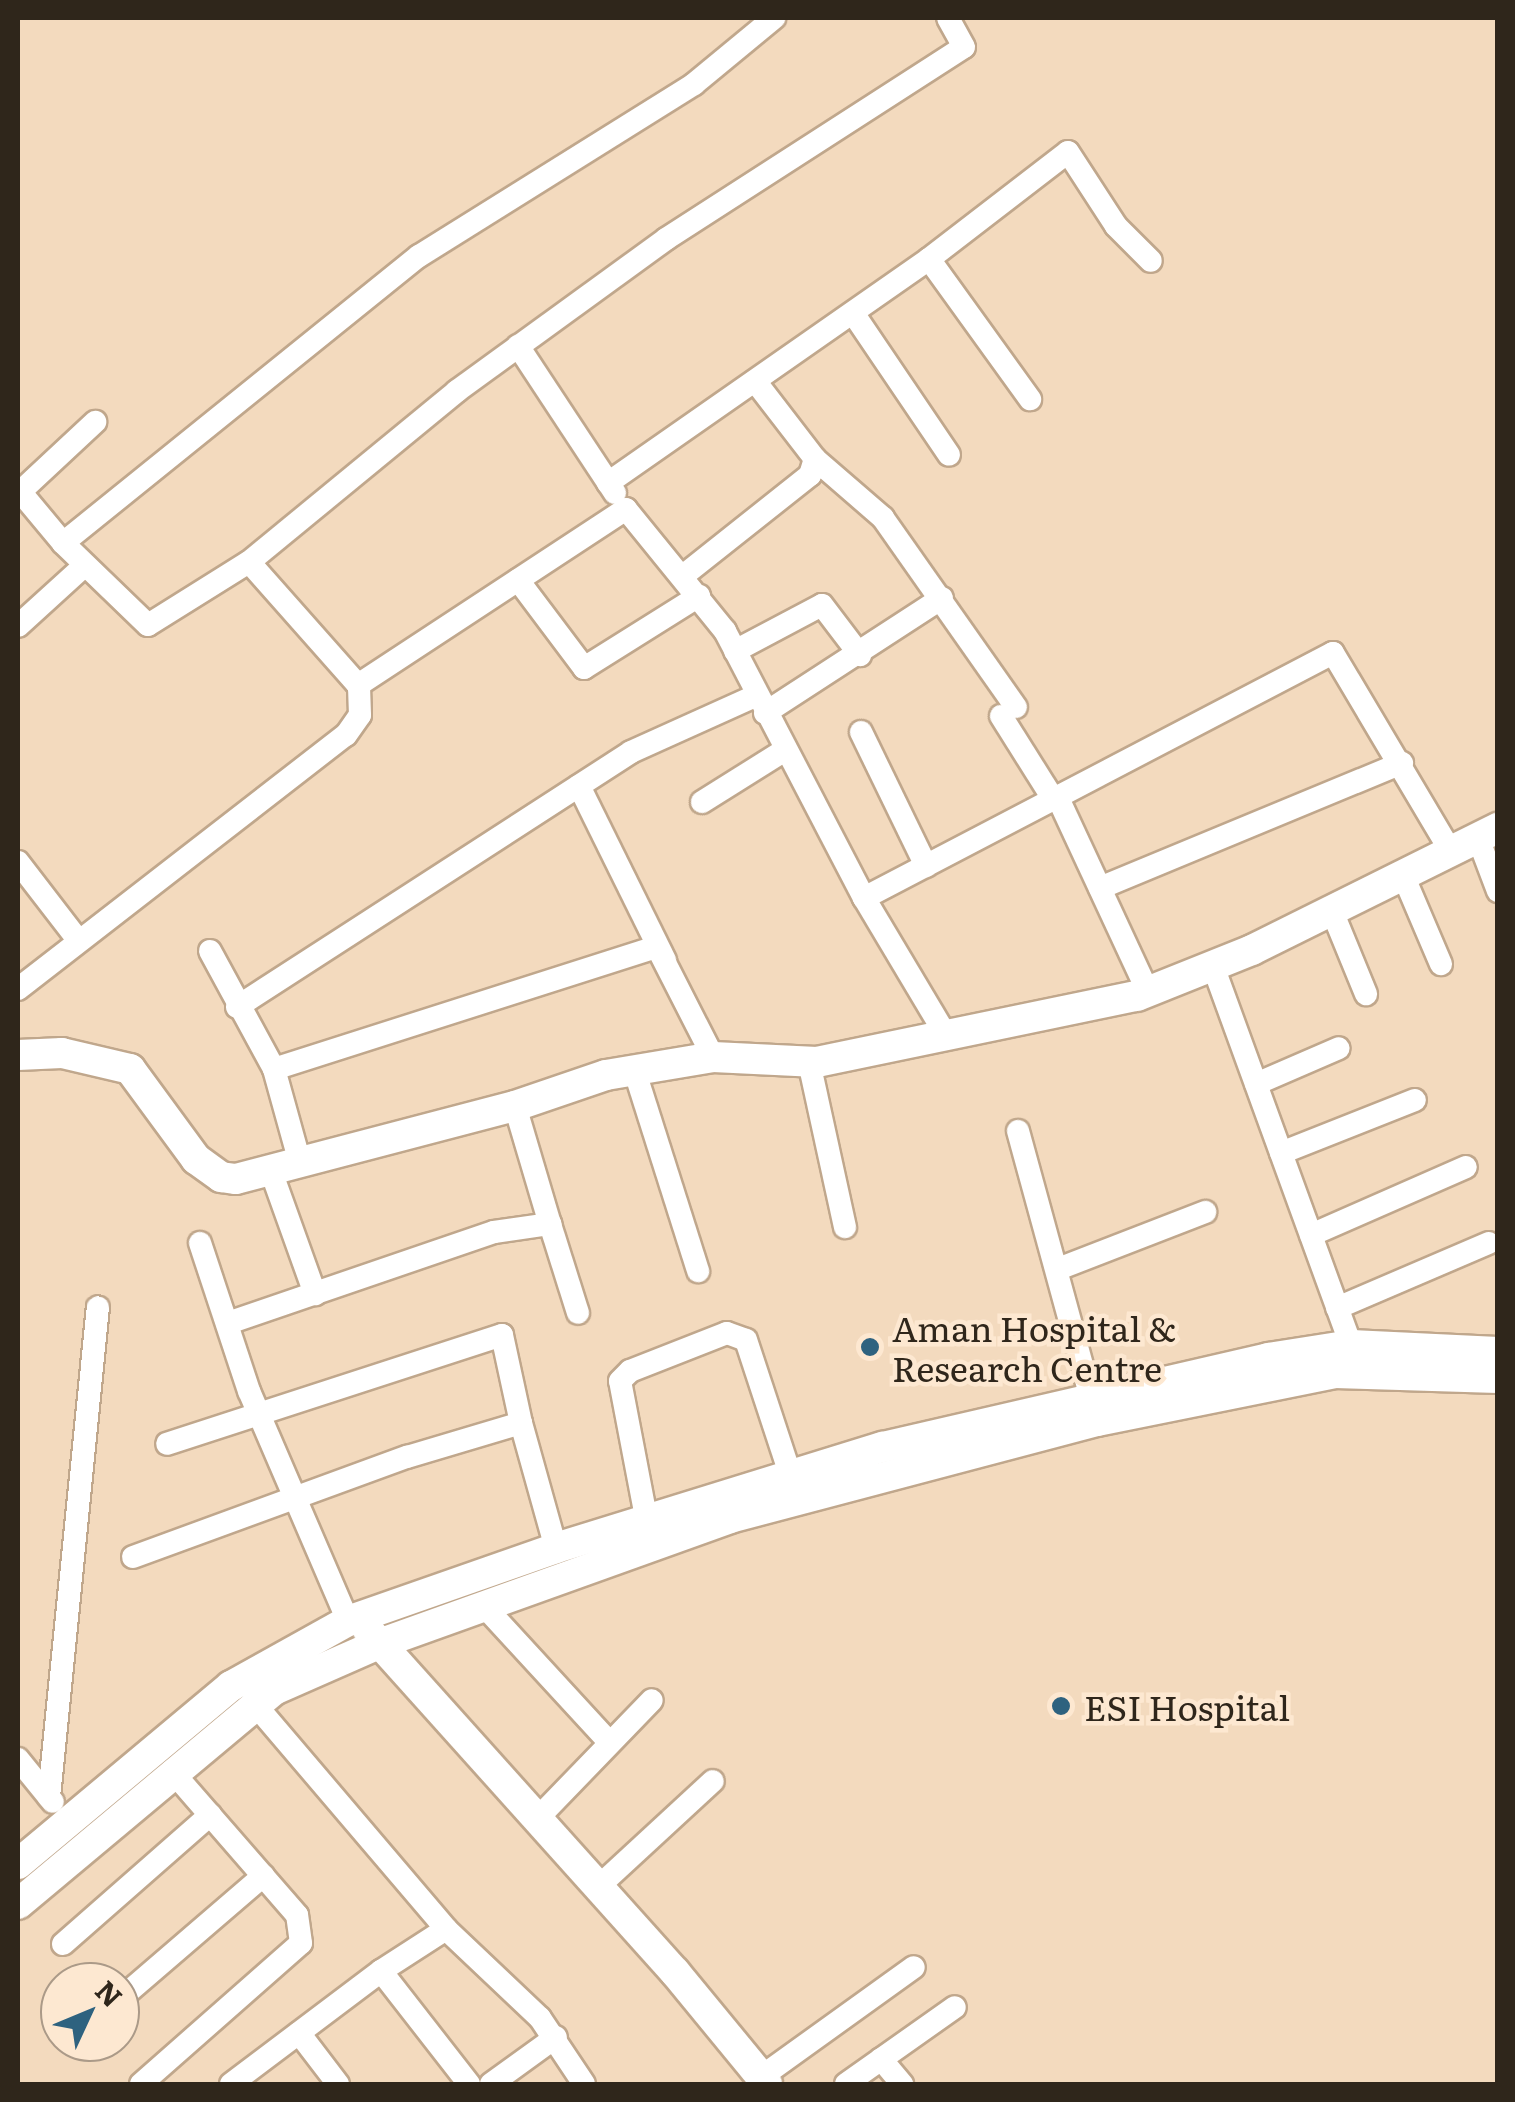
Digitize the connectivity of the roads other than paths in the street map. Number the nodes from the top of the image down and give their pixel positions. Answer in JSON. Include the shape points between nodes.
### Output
{"nodes":[{"id":1,"x":774,"y":18,"type":"edge"},
{"id":2,"x":948,"y":18,"type":"edge"},
{"id":3,"x":929,"y":259,"type":"junction"},
{"id":4,"x":1151,"y":261,"type":"dead end"},
{"id":5,"x":853,"y":312,"type":"junction"},
{"id":6,"x":518,"y":346,"type":"junction"},
{"id":7,"x":755,"y":382,"type":"junction"},
{"id":8,"x":1030,"y":398,"type":"dead end"},
{"id":9,"x":94,"y":422,"type":"dead end"},
{"id":10,"x":949,"y":456,"type":"dead end"},
{"id":11,"x":815,"y":459,"type":"junction"},
{"id":12,"x":608,"y":483,"type":"junction"},
{"id":13,"x":19,"y":490,"type":"edge"},
{"id":14,"x":626,"y":509,"type":"junction"},
{"id":15,"x":64,"y":543,"type":"junction"},
{"id":16,"x":249,"y":562,"type":"junction"},
{"id":17,"x":84,"y":566,"type":"junction"},
{"id":18,"x":684,"y":575,"type":"junction"},
{"id":19,"x":518,"y":580,"type":"junction"},
{"id":20,"x":699,"y":596,"type":"junction"},
{"id":21,"x":942,"y":598,"type":"junction"},
{"id":22,"x":18,"y":626,"type":"edge"},
{"id":23,"x":735,"y":651,"type":"junction"},
{"id":24,"x":860,"y":654,"type":"junction"},
{"id":25,"x":358,"y":685,"type":"junction"},
{"id":26,"x":761,"y":704,"type":"junction"},
{"id":27,"x":861,"y":732,"type":"dead end"},
{"id":28,"x":784,"y":750,"type":"junction"},
{"id":29,"x":1402,"y":763,"type":"junction"},
{"id":30,"x":579,"y":786,"type":"junction"},
{"id":31,"x":1056,"y":799,"type":"junction"},
{"id":32,"x":702,"y":802,"type":"dead end"},
{"id":33,"x":1475,"y":839,"type":"edge"},
{"id":34,"x":18,"y":862,"type":"edge"},
{"id":35,"x":926,"y":866,"type":"junction"},
{"id":36,"x":1403,"y":876,"type":"junction"},
{"id":37,"x":1100,"y":888,"type":"junction"},
{"id":38,"x":1498,"y":892,"type":"edge"},
{"id":39,"x":864,"y":898,"type":"junction"},
{"id":40,"x":1332,"y":911,"type":"junction"},
{"id":41,"x":78,"y":940,"type":"junction"},
{"id":42,"x":210,"y":951,"type":"dead end"},
{"id":43,"x":1441,"y":964,"type":"dead end"},
{"id":44,"x":1214,"y":966,"type":"junction"},
{"id":45,"x":18,"y":989,"type":"edge"},
{"id":46,"x":1148,"y":992,"type":"junction"},
{"id":47,"x":1366,"y":994,"type":"dead end"},
{"id":48,"x":236,"y":1006,"type":"junction"},
{"id":49,"x":947,"y":1037,"type":"junction"},
{"id":50,"x":1339,"y":1048,"type":"dead end"},
{"id":51,"x":18,"y":1055,"type":"edge"},
{"id":52,"x":713,"y":1057,"type":"junction"},
{"id":53,"x":810,"y":1062,"type":"junction"},
{"id":54,"x":274,"y":1069,"type":"junction"},
{"id":55,"x":635,"y":1072,"type":"junction"},
{"id":56,"x":1256,"y":1084,"type":"junction"},
{"id":57,"x":1415,"y":1100,"type":"dead end"},
{"id":58,"x":515,"y":1106,"type":"junction"},
{"id":59,"x":1018,"y":1131,"type":"dead end"},
{"id":60,"x":1282,"y":1153,"type":"junction"},
{"id":61,"x":1466,"y":1167,"type":"dead end"},
{"id":62,"x":286,"y":1168,"type":"junction"},
{"id":63,"x":1205,"y":1212,"type":"dead end"},
{"id":64,"x":550,"y":1224,"type":"junction"},
{"id":65,"x":845,"y":1227,"type":"dead end"},
{"id":66,"x":1311,"y":1236,"type":"junction"},
{"id":67,"x":200,"y":1243,"type":"dead end"},
{"id":68,"x":1489,"y":1243,"type":"dead end"},
{"id":69,"x":1058,"y":1269,"type":"junction"},
{"id":70,"x":698,"y":1271,"type":"dead end"},
{"id":71,"x":314,"y":1294,"type":"junction"},
{"id":72,"x":98,"y":1307,"type":"dead end"},
{"id":73,"x":1337,"y":1308,"type":"junction"},
{"id":74,"x":578,"y":1312,"type":"dead end"},
{"id":75,"x":228,"y":1322,"type":"junction"},
{"id":76,"x":1498,"y":1352,"type":"edge"},
{"id":77,"x":1356,"y":1358,"type":"junction"},
{"id":78,"x":1498,"y":1378,"type":"edge"},
{"id":79,"x":1092,"y":1396,"type":"junction"},
{"id":80,"x":258,"y":1413,"type":"junction"},
{"id":81,"x":521,"y":1423,"type":"junction"},
{"id":82,"x":168,"y":1444,"type":"dead end"},
{"id":83,"x":790,"y":1472,"type":"junction"},
{"id":84,"x":292,"y":1499,"type":"junction"},
{"id":85,"x":646,"y":1517,"type":"junction"},
{"id":86,"x":556,"y":1548,"type":"junction"},
{"id":87,"x":133,"y":1557,"type":"dead end"},
{"id":88,"x":484,"y":1606,"type":"junction"},
{"id":89,"x":354,"y":1619,"type":"junction"},
{"id":90,"x":376,"y":1645,"type":"junction"},
{"id":91,"x":652,"y":1700,"type":"dead end"},
{"id":92,"x":254,"y":1702,"type":"junction"},
{"id":93,"x":610,"y":1743,"type":"junction"},
{"id":94,"x":18,"y":1758,"type":"edge"},
{"id":95,"x":172,"y":1771,"type":"junction"},
{"id":96,"x":713,"y":1781,"type":"dead end"},
{"id":97,"x":58,"y":1808,"type":"junction"},
{"id":98,"x":210,"y":1815,"type":"junction"},
{"id":99,"x":537,"y":1819,"type":"junction"},
{"id":100,"x":87,"y":1844,"type":"junction"},
{"id":101,"x":18,"y":1864,"type":"edge"},
{"id":102,"x":263,"y":1876,"type":"junction"},
{"id":103,"x":598,"y":1887,"type":"junction"},
{"id":104,"x":18,"y":1904,"type":"edge"},
{"id":105,"x":446,"y":1929,"type":"junction"},
{"id":106,"x":63,"y":1944,"type":"dead end"},
{"id":107,"x":914,"y":1966,"type":"dead end"},
{"id":108,"x":381,"y":1971,"type":"junction"},
{"id":109,"x":140,"y":1982,"type":"edge"},
{"id":110,"x":954,"y":2007,"type":"dead end"},
{"id":111,"x":299,"y":2033,"type":"junction"},
{"id":112,"x":556,"y":2038,"type":"junction"},
{"id":113,"x":881,"y":2059,"type":"junction"},
{"id":114,"x":764,"y":2082,"type":"edge"},
{"id":115,"x":141,"y":2084,"type":"edge"},
{"id":116,"x":231,"y":2084,"type":"edge"},
{"id":117,"x":338,"y":2084,"type":"edge"},
{"id":118,"x":469,"y":2084,"type":"edge"},
{"id":119,"x":492,"y":2084,"type":"edge"},
{"id":120,"x":584,"y":2084,"type":"edge"},
{"id":121,"x":846,"y":2084,"type":"edge"},
{"id":122,"x":902,"y":2084,"type":"edge"}],
"edges":[{"from":1,"to":15,"type":"street","via":[[694,84],[419,256]]},
{"from":2,"to":6,"type":"street","via":[[964,46],[666,239]]},
{"from":3,"to":4,"type":"street","via":[[1068,152],[1116,226]]},
{"from":3,"to":5,"type":"street"},
{"from":3,"to":8,"type":"street"},
{"from":5,"to":7,"type":"street"},
{"from":5,"to":10,"type":"street"},
{"from":6,"to":12,"type":"street"},
{"from":6,"to":16,"type":"street"},
{"from":7,"to":11,"type":"street"},
{"from":7,"to":12,"type":"street"},
{"from":9,"to":13,"type":"street"},
{"from":11,"to":18,"type":"street","via":[[810,475]]},
{"from":11,"to":21,"type":"street","via":[[884,518]]},
{"from":12,"to":14,"type":"street"},
{"from":13,"to":15,"type":"street"},
{"from":14,"to":18,"type":"street"},
{"from":14,"to":19,"type":"street"},
{"from":15,"to":17,"type":"street"},
{"from":16,"to":17,"type":"street","via":[[148,624]]},
{"from":16,"to":25,"type":"street"},
{"from":17,"to":22,"type":"street"},
{"from":18,"to":20,"type":"street"},
{"from":19,"to":20,"type":"street","via":[[584,668]]},
{"from":19,"to":25,"type":"street"},
{"from":20,"to":23,"type":"street"},
{"from":21,"to":24,"type":"street"},
{"from":21,"to":31,"type":"street"},
{"from":23,"to":24,"type":"street","via":[[822,604]]},
{"from":23,"to":26,"type":"street"},
{"from":24,"to":26,"type":"street"},
{"from":25,"to":41,"type":"street","via":[[360,715],[346,735]]},
{"from":26,"to":28,"type":"street"},
{"from":26,"to":30,"type":"street","via":[[631,752]]},
{"from":27,"to":35,"type":"street"},
{"from":28,"to":32,"type":"street"},
{"from":28,"to":39,"type":"street"},
{"from":29,"to":31,"type":"street","via":[[1333,653]]},
{"from":29,"to":33,"type":"street"},
{"from":29,"to":37,"type":"street"},
{"from":30,"to":48,"type":"street"},
{"from":30,"to":52,"type":"street"},
{"from":31,"to":35,"type":"street"},
{"from":31,"to":37,"type":"street"},
{"from":33,"to":36,"type":"street"},
{"from":33,"to":38,"type":"street"},
{"from":34,"to":41,"type":"street"},
{"from":35,"to":39,"type":"street"},
{"from":36,"to":40,"type":"street"},
{"from":36,"to":43,"type":"street"},
{"from":37,"to":46,"type":"street"},
{"from":39,"to":49,"type":"street"},
{"from":40,"to":44,"type":"street"},
{"from":40,"to":47,"type":"street"},
{"from":41,"to":45,"type":"street"},
{"from":42,"to":48,"type":"street"},
{"from":44,"to":46,"type":"street"},
{"from":44,"to":56,"type":"street"},
{"from":46,"to":49,"type":"street"},
{"from":48,"to":54,"type":"street"},
{"from":49,"to":53,"type":"street"},
{"from":50,"to":56,"type":"street"},
{"from":51,"to":62,"type":"street","via":[[62,1053],[130,1069],[207,1170],[236,1179]]},
{"from":52,"to":53,"type":"street"},
{"from":52,"to":54,"type":"street","via":[[657,947]]},
{"from":52,"to":55,"type":"street"},
{"from":53,"to":65,"type":"street"},
{"from":54,"to":62,"type":"street"},
{"from":55,"to":58,"type":"street","via":[[606,1075]]},
{"from":55,"to":70,"type":"street"},
{"from":56,"to":60,"type":"street"},
{"from":57,"to":60,"type":"street"},
{"from":58,"to":62,"type":"street"},
{"from":58,"to":64,"type":"street"},
{"from":59,"to":69,"type":"street"},
{"from":60,"to":66,"type":"street"},
{"from":61,"to":66,"type":"street"},
{"from":62,"to":71,"type":"street"},
{"from":63,"to":69,"type":"street"},
{"from":64,"to":71,"type":"street","via":[[494,1232]]},
{"from":64,"to":74,"type":"street"},
{"from":66,"to":73,"type":"street"},
{"from":67,"to":75,"type":"street"},
{"from":68,"to":73,"type":"street"},
{"from":69,"to":79,"type":"street"},
{"from":71,"to":75,"type":"street"},
{"from":72,"to":97,"type":"street"},
{"from":73,"to":77,"type":"street"},
{"from":75,"to":80,"type":"street"},
{"from":76,"to":77,"type":"street"},
{"from":77,"to":78,"type":"street"},
{"from":77,"to":79,"type":"street"},
{"from":77,"to":88,"type":"street","via":[[741,1514]]},
{"from":79,"to":83,"type":"street"},
{"from":80,"to":81,"type":"street","via":[[502,1334]]},
{"from":80,"to":82,"type":"street"},
{"from":80,"to":84,"type":"street"},
{"from":81,"to":84,"type":"street"},
{"from":81,"to":86,"type":"street"},
{"from":83,"to":85,"type":"street"},
{"from":83,"to":85,"type":"street","via":[[746,1340],[727,1334],[630,1371],[620,1381]]},
{"from":84,"to":87,"type":"street"},
{"from":84,"to":89,"type":"street"},
{"from":85,"to":86,"type":"street"},
{"from":86,"to":89,"type":"street"},
{"from":88,"to":90,"type":"street"},
{"from":88,"to":93,"type":"street"},
{"from":89,"to":90,"type":"street"},
{"from":89,"to":97,"type":"street","via":[[232,1686]]},
{"from":90,"to":92,"type":"street"},
{"from":90,"to":99,"type":"street"},
{"from":91,"to":93,"type":"street"},
{"from":92,"to":95,"type":"street"},
{"from":92,"to":105,"type":"street"},
{"from":93,"to":99,"type":"street"},
{"from":94,"to":97,"type":"street"},
{"from":95,"to":98,"type":"street"},
{"from":95,"to":100,"type":"street"},
{"from":96,"to":103,"type":"street"},
{"from":97,"to":100,"type":"street"},
{"from":97,"to":101,"type":"street"},
{"from":98,"to":102,"type":"street"},
{"from":98,"to":106,"type":"street"},
{"from":99,"to":103,"type":"street"},
{"from":100,"to":104,"type":"street"},
{"from":102,"to":109,"type":"street"},
{"from":102,"to":115,"type":"street","via":[[298,1915],[301,1943]]},
{"from":103,"to":114,"type":"street"},
{"from":105,"to":108,"type":"street"},
{"from":105,"to":112,"type":"street"},
{"from":107,"to":114,"type":"street"},
{"from":108,"to":111,"type":"street"},
{"from":108,"to":118,"type":"street"},
{"from":110,"to":113,"type":"street"},
{"from":111,"to":116,"type":"street"},
{"from":111,"to":117,"type":"street"},
{"from":112,"to":119,"type":"street"},
{"from":112,"to":120,"type":"street"},
{"from":113,"to":121,"type":"street"},
{"from":113,"to":122,"type":"street"}]}
